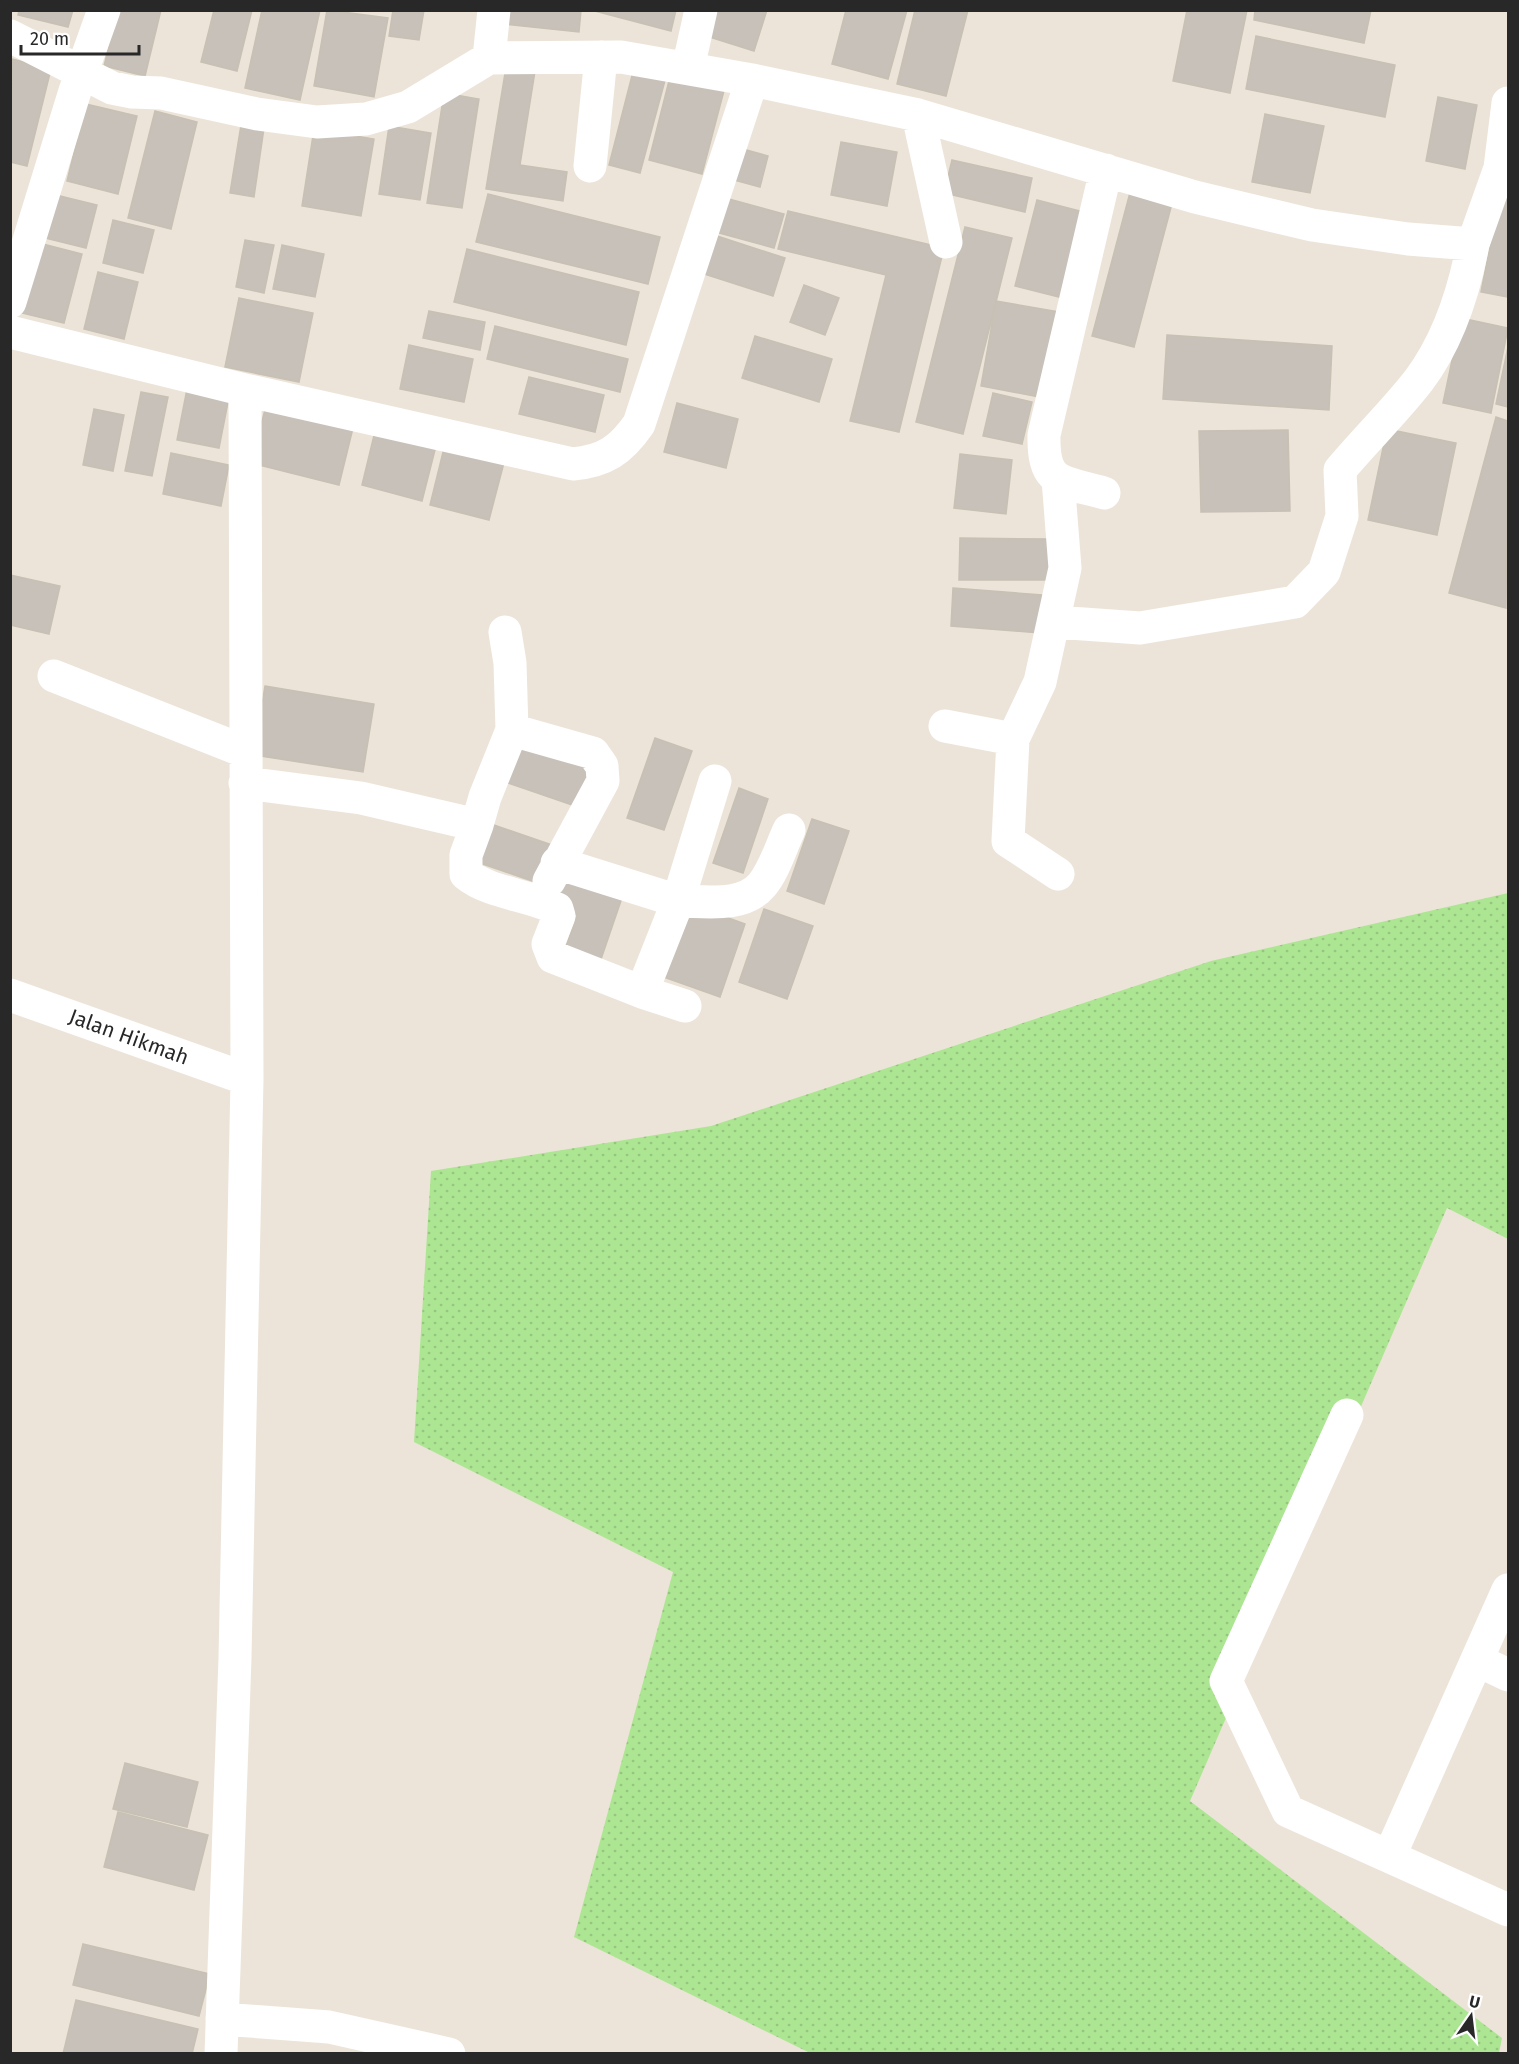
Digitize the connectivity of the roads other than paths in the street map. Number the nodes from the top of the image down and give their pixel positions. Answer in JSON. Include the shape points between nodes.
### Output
{"nodes":[{"id":1,"x":104,"y":10,"type":"edge"},
{"id":2,"x":494,"y":10,"type":"edge"},
{"id":3,"x":701,"y":10,"type":"edge"},
{"id":4,"x":10,"y":36,"type":"edge"},
{"id":5,"x":601,"y":57,"type":"junction"},
{"id":6,"x":489,"y":58,"type":"junction"},
{"id":7,"x":688,"y":68,"type":"junction"},
{"id":8,"x":83,"y":72,"type":"junction"},
{"id":9,"x":752,"y":80,"type":"junction"},
{"id":10,"x":1509,"y":104,"type":"edge"},
{"id":11,"x":918,"y":115,"type":"junction"},
{"id":12,"x":590,"y":166,"type":"dead end"},
{"id":13,"x":1504,"y":168,"type":"edge"},
{"id":14,"x":1106,"y":170,"type":"junction"},
{"id":15,"x":946,"y":242,"type":"dead end"},
{"id":16,"x":1473,"y":244,"type":"junction"},
{"id":17,"x":10,"y":302,"type":"edge"},
{"id":18,"x":10,"y":332,"type":"edge"},
{"id":19,"x":244,"y":390,"type":"junction"},
{"id":20,"x":1058,"y":479,"type":"junction"},
{"id":21,"x":1104,"y":493,"type":"dead end"},
{"id":22,"x":1055,"y":622,"type":"junction"},
{"id":23,"x":505,"y":632,"type":"dead end"},
{"id":24,"x":54,"y":676,"type":"dead end"},
{"id":25,"x":945,"y":726,"type":"dead end"},
{"id":26,"x":512,"y":730,"type":"junction"},
{"id":27,"x":1013,"y":739,"type":"junction"},
{"id":28,"x":244,"y":751,"type":"junction"},
{"id":29,"x":715,"y":782,"type":"dead end"},
{"id":30,"x":245,"y":783,"type":"junction"},
{"id":31,"x":477,"y":825,"type":"junction"},
{"id":32,"x":789,"y":830,"type":"dead end"},
{"id":33,"x":557,"y":863,"type":"junction"},
{"id":34,"x":1058,"y":874,"type":"dead end"},
{"id":35,"x":540,"y":900,"type":"junction"},
{"id":36,"x":678,"y":901,"type":"junction"},
{"id":37,"x":642,"y":992,"type":"junction"},
{"id":38,"x":10,"y":995,"type":"edge"},
{"id":39,"x":685,"y":1006,"type":"dead end"},
{"id":40,"x":247,"y":1079,"type":"junction"},
{"id":41,"x":1347,"y":1415,"type":"dead end"},
{"id":42,"x":1509,"y":1590,"type":"edge"},
{"id":43,"x":1477,"y":1660,"type":"junction"},
{"id":44,"x":1509,"y":1675,"type":"edge"},
{"id":45,"x":1390,"y":1855,"type":"junction"},
{"id":46,"x":1509,"y":1910,"type":"edge"},
{"id":47,"x":222,"y":2019,"type":"junction"},
{"id":48,"x":221,"y":2054,"type":"edge"},
{"id":49,"x":449,"y":2054,"type":"edge"}],
"edges":[{"from":1,"to":8,"type":"street"},
{"from":2,"to":6,"type":"street"},
{"from":3,"to":7,"type":"street"},
{"from":4,"to":8,"type":"street"},
{"from":5,"to":6,"type":"street"},
{"from":5,"to":7,"type":"street"},
{"from":5,"to":12,"type":"street"},
{"from":6,"to":8,"type":"street","via":[[408,107],[366,119],[317,122],[257,114],[161,93],[122,90]]},
{"from":7,"to":9,"type":"street"},
{"from":8,"to":17,"type":"street"},
{"from":9,"to":11,"type":"street"},
{"from":9,"to":19,"type":"street","via":[[639,424],[627,441],[596,462],[573,464]]},
{"from":10,"to":13,"type":"street"},
{"from":11,"to":14,"type":"street"},
{"from":11,"to":15,"type":"street"},
{"from":13,"to":16,"type":"street"},
{"from":14,"to":16,"type":"street","via":[[1195,197],[1312,225]]},
{"from":14,"to":20,"type":"street","via":[[1044,435],[1043,458]]},
{"from":16,"to":22,"type":"street","via":[[1467,279],[1436,354],[1419,380],[1340,470],[1342,516],[1324,572],[1295,602],[1140,628]]},
{"from":18,"to":19,"type":"street"},
{"from":19,"to":28,"type":"street"},
{"from":20,"to":21,"type":"street"},
{"from":20,"to":22,"type":"street","via":[[1065,568]]},
{"from":22,"to":27,"type":"street","via":[[1040,682]]},
{"from":23,"to":26,"type":"street"},
{"from":24,"to":28,"type":"street"},
{"from":25,"to":27,"type":"street"},
{"from":26,"to":31,"type":"street"},
{"from":26,"to":33,"type":"street","via":[[593,753],[602,766],[603,781]]},
{"from":27,"to":34,"type":"street","via":[[1008,841]]},
{"from":28,"to":30,"type":"street"},
{"from":29,"to":36,"type":"street"},
{"from":30,"to":31,"type":"street","via":[[361,798]]},
{"from":30,"to":40,"type":"street"},
{"from":31,"to":35,"type":"street","via":[[465,855],[465,874],[477,883]]},
{"from":32,"to":36,"type":"street","via":[[764,884],[749,896],[729,901]]},
{"from":33,"to":35,"type":"street"},
{"from":33,"to":36,"type":"street"},
{"from":35,"to":37,"type":"street","via":[[558,912],[548,944],[553,957]]},
{"from":36,"to":37,"type":"street"},
{"from":37,"to":39,"type":"street"},
{"from":38,"to":40,"type":"street","name":"Jalan Hikmah"},
{"from":40,"to":47,"type":"street","via":[[235,1658]]},
{"from":41,"to":45,"type":"street","via":[[1226,1681],[1288,1811]]},
{"from":42,"to":43,"type":"street"},
{"from":43,"to":44,"type":"street"},
{"from":43,"to":45,"type":"street"},
{"from":45,"to":46,"type":"street"},
{"from":47,"to":48,"type":"street"},
{"from":47,"to":49,"type":"street","via":[[329,2027]]}]}
